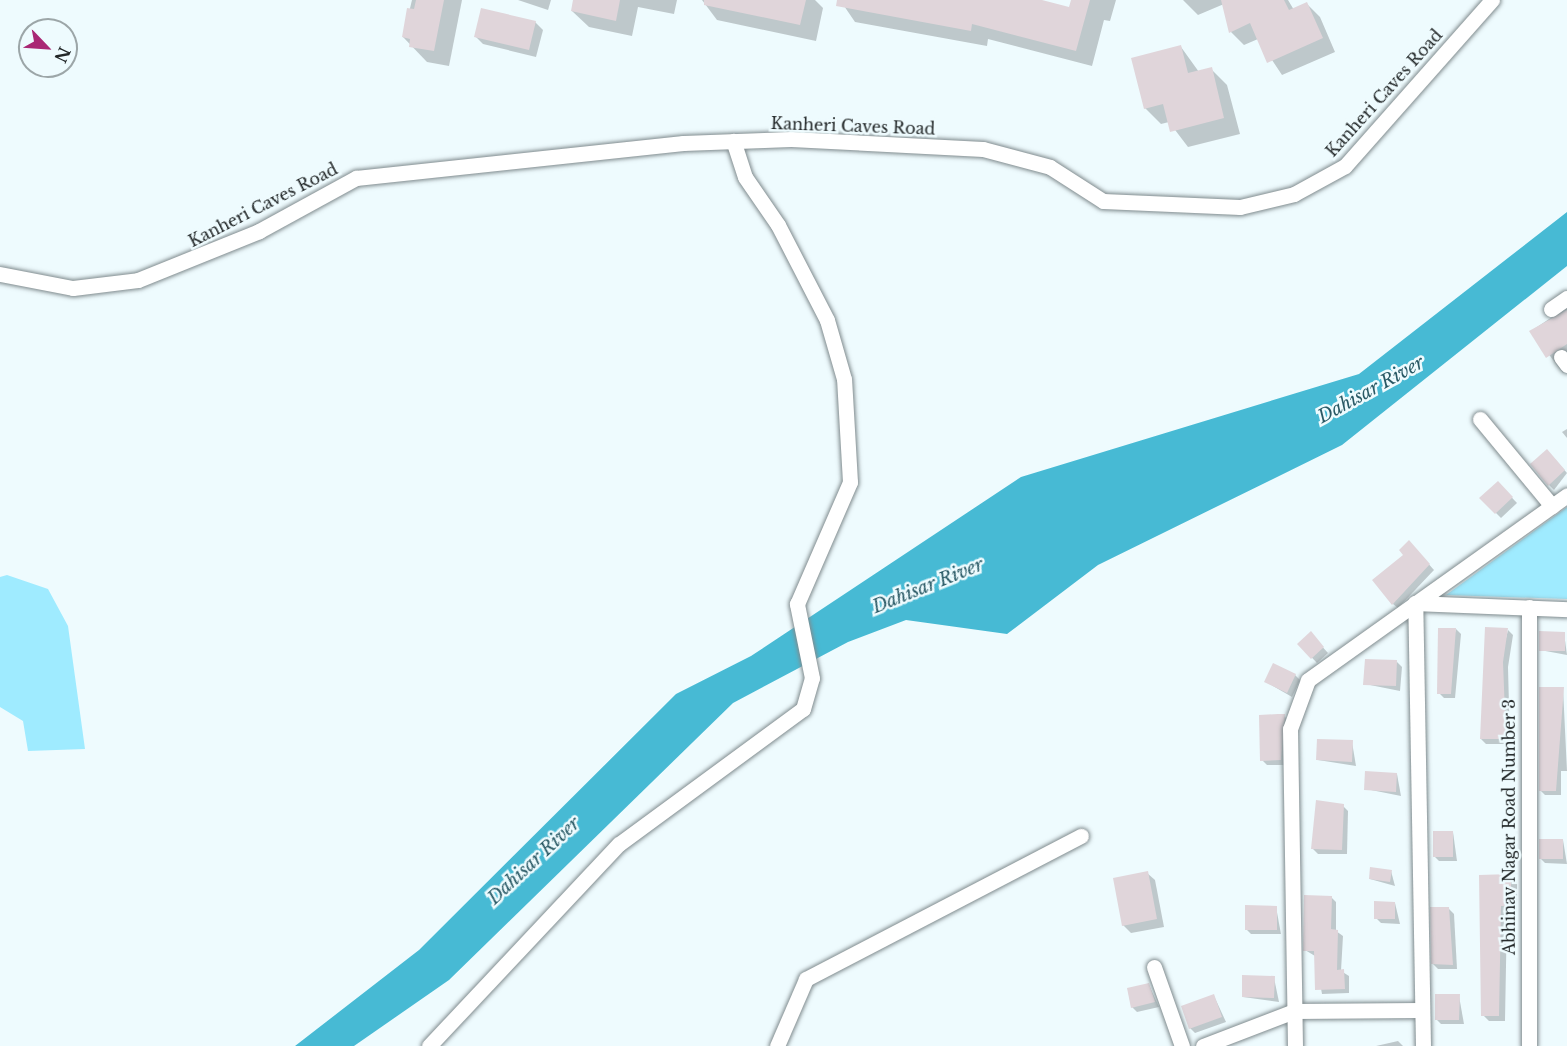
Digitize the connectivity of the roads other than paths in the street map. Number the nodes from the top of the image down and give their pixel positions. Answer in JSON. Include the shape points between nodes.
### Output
{"nodes":[{"id":1,"x":1492,"y":0,"type":"edge"},
{"id":2,"x":733,"y":141,"type":"junction"},
{"id":3,"x":0,"y":274,"type":"edge"},
{"id":4,"x":1567,"y":298,"type":"edge"},
{"id":5,"x":1551,"y":309,"type":"dead end"},
{"id":6,"x":1480,"y":418,"type":"dead end"},
{"id":7,"x":1567,"y":495,"type":"edge"},
{"id":8,"x":1552,"y":506,"type":"junction"},
{"id":9,"x":1415,"y":603,"type":"junction"},
{"id":10,"x":1529,"y":608,"type":"junction"},
{"id":11,"x":1567,"y":609,"type":"edge"},
{"id":12,"x":1082,"y":836,"type":"dead end"},
{"id":13,"x":1154,"y":968,"type":"dead end"},
{"id":14,"x":1420,"y":1010,"type":"junction"},
{"id":15,"x":1294,"y":1011,"type":"junction"},
{"id":16,"x":429,"y":1046,"type":"edge"},
{"id":17,"x":777,"y":1046,"type":"edge"},
{"id":18,"x":1182,"y":1046,"type":"edge"},
{"id":19,"x":1203,"y":1046,"type":"edge"},
{"id":20,"x":1295,"y":1046,"type":"edge"},
{"id":21,"x":1423,"y":1046,"type":"edge"},
{"id":22,"x":1529,"y":1046,"type":"edge"}],
"edges":[{"from":1,"to":2,"type":"street","name":"Kanheri Caves Road","via":[[1345,166],[1294,194],[1240,207],[1103,201],[1050,167],[983,150],[791,139]]},
{"from":2,"to":3,"type":"street","name":"Kanheri Caves Road","via":[[356,178],[259,231],[138,280],[73,288]]},
{"from":2,"to":16,"type":"street","via":[[745,177],[778,225],[827,320],[844,379],[850,482],[797,604],[812,678],[803,709],[619,844]]},
{"from":4,"to":5,"type":"street"},
{"from":6,"to":8,"type":"street"},
{"from":7,"to":8,"type":"street"},
{"from":8,"to":9,"type":"street"},
{"from":9,"to":10,"type":"street"},
{"from":9,"to":14,"type":"street"},
{"from":9,"to":15,"type":"street","via":[[1308,680],[1290,729]]},
{"from":10,"to":11,"type":"street"},
{"from":10,"to":22,"type":"street","name":"Abhinav Nagar Road Number 3"},
{"from":12,"to":17,"type":"street","via":[[806,979]]},
{"from":13,"to":18,"type":"street"},
{"from":14,"to":15,"type":"street"},
{"from":14,"to":21,"type":"street"},
{"from":15,"to":19,"type":"street"},
{"from":15,"to":20,"type":"street"}]}
